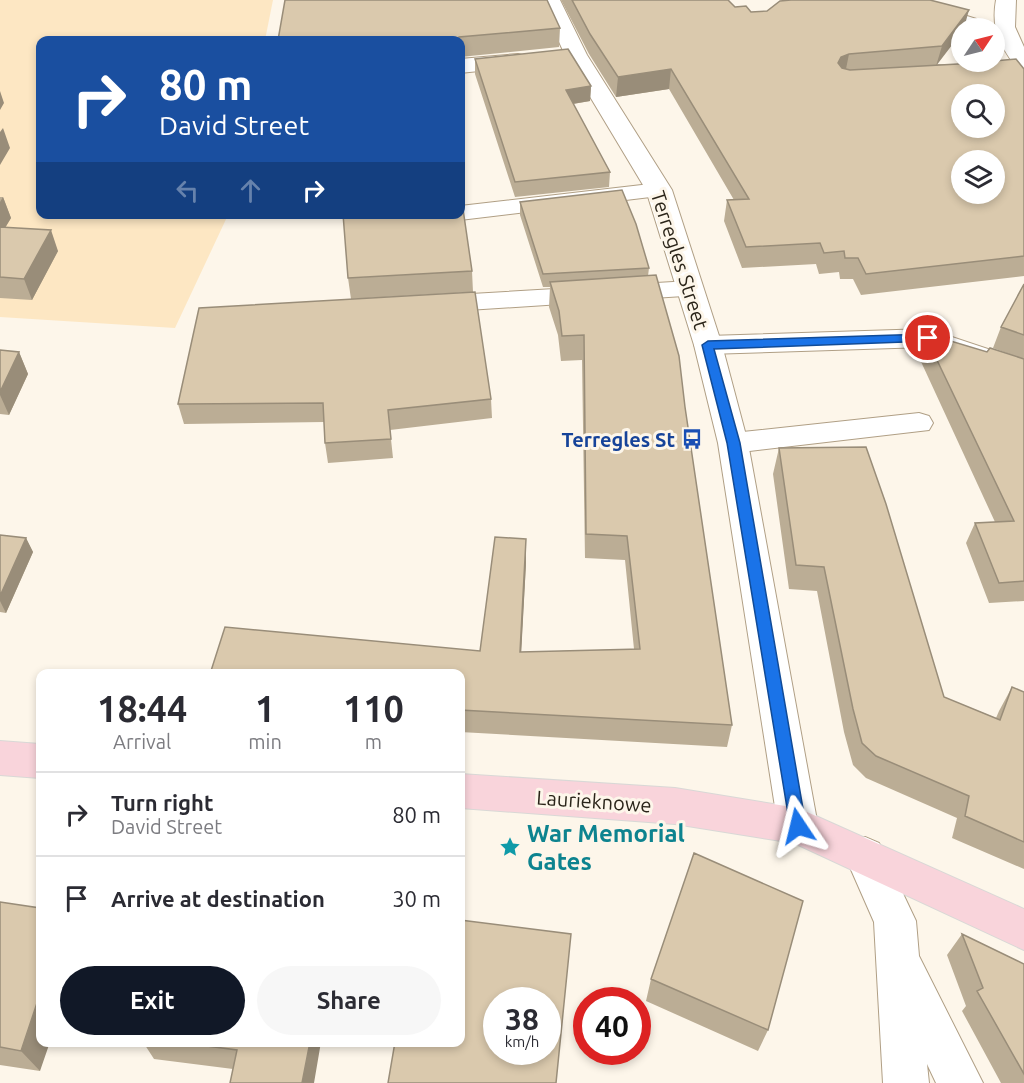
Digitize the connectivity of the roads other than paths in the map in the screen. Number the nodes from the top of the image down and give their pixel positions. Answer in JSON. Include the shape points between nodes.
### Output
{"nodes":[{"id":1,"x":550,"y":0,"type":"edge"},
{"id":2,"x":898,"y":0,"type":"edge"},
{"id":3,"x":1006,"y":0,"type":"edge"},
{"id":4,"x":954,"y":18,"type":"edge"},
{"id":5,"x":1003,"y":18,"type":"edge"},
{"id":6,"x":1005,"y":39,"type":"edge"},
{"id":7,"x":556,"y":57,"type":"junction"},
{"id":8,"x":1024,"y":62,"type":"edge"},
{"id":9,"x":465,"y":66,"type":"edge"},
{"id":10,"x":1024,"y":67,"type":"edge"},
{"id":11,"x":1005,"y":69,"type":"edge"},
{"id":12,"x":659,"y":190,"type":"junction"},
{"id":13,"x":465,"y":212,"type":"edge"},
{"id":14,"x":690,"y":289,"type":"junction"},
{"id":15,"x":418,"y":305,"type":"edge"},
{"id":16,"x":708,"y":345,"type":"junction"},
{"id":17,"x":1024,"y":371,"type":"edge"},
{"id":18,"x":919,"y":423,"type":"dead end"},
{"id":19,"x":733,"y":443,"type":"junction"},
{"id":20,"x":0,"y":758,"type":"edge"},
{"id":21,"x":36,"y":761,"type":"edge"},
{"id":22,"x":465,"y":791,"type":"edge"},
{"id":23,"x":798,"y":826,"type":"junction"},
{"id":24,"x":865,"y":856,"type":"junction"},
{"id":25,"x":1024,"y":930,"type":"edge"},
{"id":26,"x":899,"y":960,"type":"junction"},
{"id":27,"x":906,"y":1083,"type":"edge"},
{"id":28,"x":960,"y":1083,"type":"edge"}],
"edges":[{"from":1,"to":7,"type":"street","name":"Terregles Street"},
{"from":2,"to":4,"type":"lane"},
{"from":3,"to":5,"type":"street"},
{"from":6,"to":8,"type":"street"},
{"from":7,"to":9,"type":"street"},
{"from":7,"to":12,"type":"street","name":"Terregles Street"},
{"from":10,"to":11,"type":"lane"},
{"from":12,"to":13,"type":"lane"},
{"from":12,"to":14,"type":"street","name":"Terregles Street"},
{"from":14,"to":15,"type":"lane"},
{"from":14,"to":16,"type":"street","name":"Terregles Street"},
{"from":16,"to":17,"type":"street","via":[[928,338]]},
{"from":16,"to":19,"type":"street","name":"Terregles Street"},
{"from":18,"to":19,"type":"lane"},
{"from":19,"to":23,"type":"street","name":"Terregles Street"},
{"from":20,"to":21,"type":"main road"},
{"from":22,"to":23,"type":"main road","name":"Laurieknowe","via":[[675,806]]},
{"from":23,"to":24,"type":"main road","name":"Laurieknowe"},
{"from":24,"to":25,"type":"main road","name":"Laurieknowe"},
{"from":24,"to":26,"type":"street","via":[[895,921]]},
{"from":26,"to":27,"type":"street"},
{"from":26,"to":28,"type":"street"}]}
